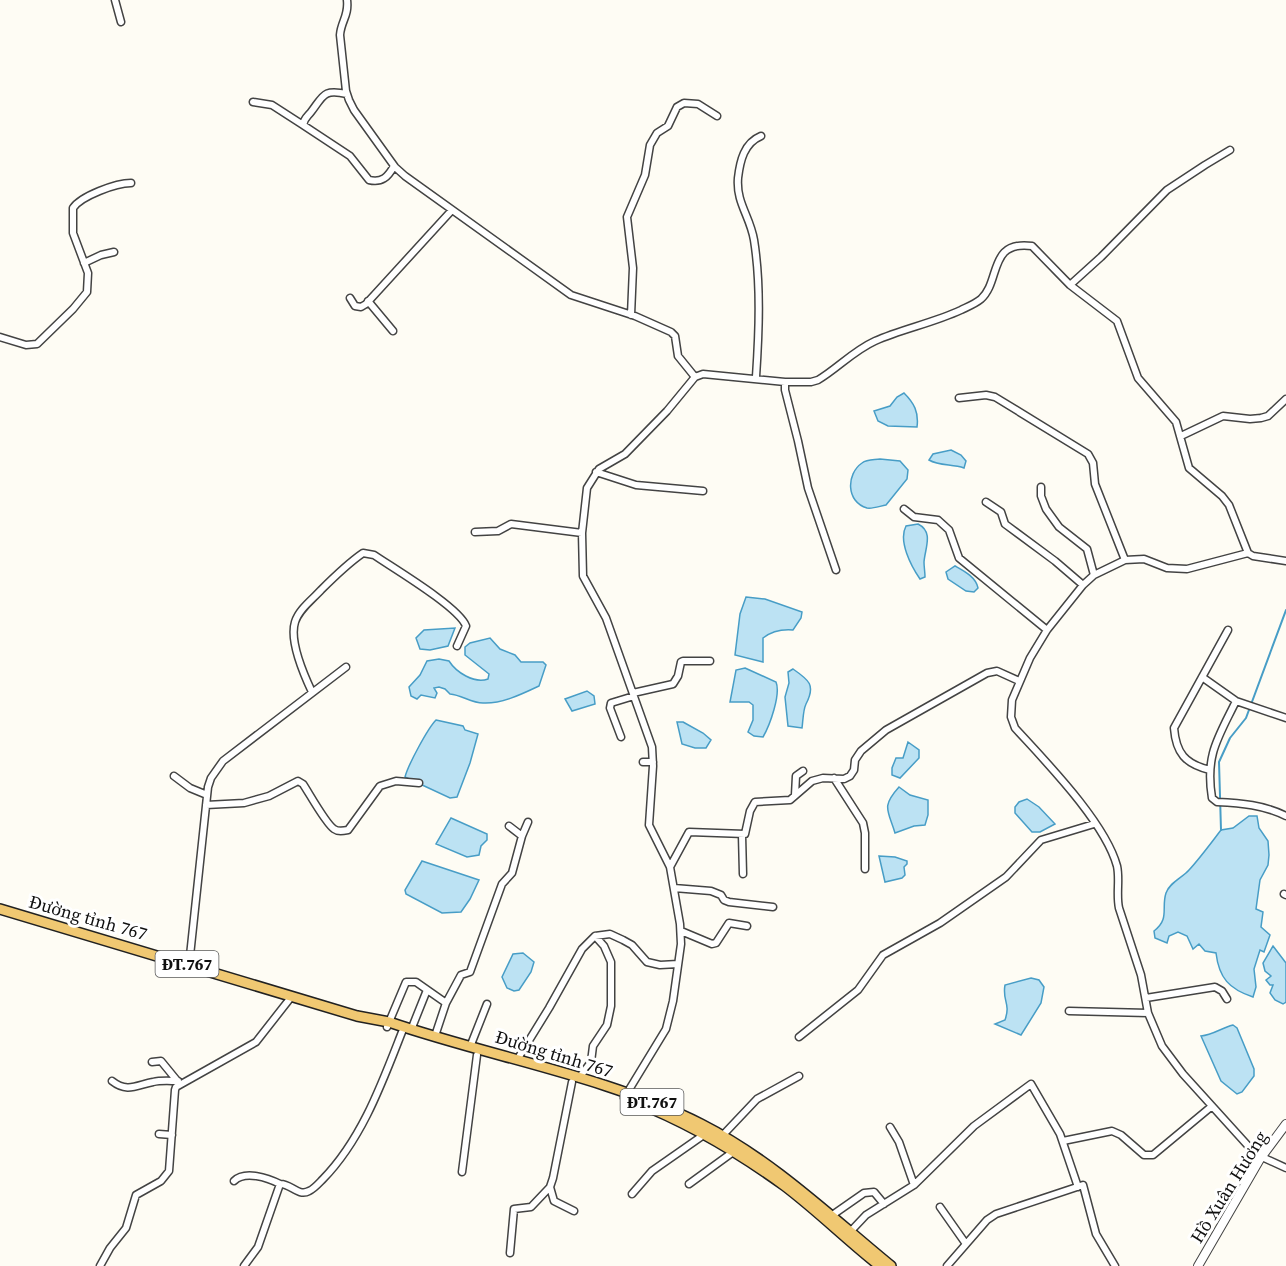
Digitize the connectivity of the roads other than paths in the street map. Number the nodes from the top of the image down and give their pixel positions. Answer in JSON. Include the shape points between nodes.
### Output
{"nodes":[{"id":1,"x":115,"y":0,"type":"edge"},
{"id":2,"x":347,"y":0,"type":"edge"},
{"id":3,"x":121,"y":22,"type":"dead end"},
{"id":4,"x":347,"y":94,"type":"junction"},
{"id":5,"x":254,"y":102,"type":"dead end"},
{"id":6,"x":717,"y":116,"type":"dead end"},
{"id":7,"x":303,"y":125,"type":"junction"},
{"id":8,"x":761,"y":136,"type":"dead end"},
{"id":9,"x":1230,"y":150,"type":"dead end"},
{"id":10,"x":394,"y":166,"type":"junction"},
{"id":11,"x":131,"y":183,"type":"dead end"},
{"id":12,"x":452,"y":210,"type":"junction"},
{"id":13,"x":114,"y":252,"type":"dead end"},
{"id":14,"x":84,"y":263,"type":"junction"},
{"id":15,"x":1070,"y":285,"type":"junction"},
{"id":16,"x":350,"y":298,"type":"dead end"},
{"id":17,"x":368,"y":301,"type":"junction"},
{"id":18,"x":631,"y":315,"type":"junction"},
{"id":19,"x":393,"y":331,"type":"dead end"},
{"id":20,"x":0,"y":337,"type":"edge"},
{"id":21,"x":695,"y":377,"type":"junction"},
{"id":22,"x":756,"y":377,"type":"junction"},
{"id":23,"x":785,"y":382,"type":"junction"},
{"id":24,"x":959,"y":398,"type":"dead end"},
{"id":25,"x":1286,"y":399,"type":"edge"},
{"id":26,"x":1181,"y":436,"type":"junction"},
{"id":27,"x":596,"y":472,"type":"junction"},
{"id":28,"x":1041,"y":488,"type":"dead end"},
{"id":29,"x":703,"y":491,"type":"dead end"},
{"id":30,"x":986,"y":502,"type":"dead end"},
{"id":31,"x":904,"y":509,"type":"dead end"},
{"id":32,"x":475,"y":532,"type":"dead end"},
{"id":33,"x":582,"y":532,"type":"junction"},
{"id":34,"x":1248,"y":553,"type":"junction"},
{"id":35,"x":1125,"y":560,"type":"junction"},
{"id":36,"x":1286,"y":561,"type":"edge"},
{"id":37,"x":836,"y":570,"type":"dead end"},
{"id":38,"x":1094,"y":575,"type":"junction"},
{"id":39,"x":1083,"y":585,"type":"junction"},
{"id":40,"x":1047,"y":630,"type":"junction"},
{"id":41,"x":1228,"y":630,"type":"dead end"},
{"id":42,"x":457,"y":646,"type":"dead end"},
{"id":43,"x":710,"y":662,"type":"dead end"},
{"id":44,"x":346,"y":667,"type":"dead end"},
{"id":45,"x":1202,"y":677,"type":"junction"},
{"id":46,"x":1019,"y":681,"type":"junction"},
{"id":47,"x":312,"y":692,"type":"junction"},
{"id":48,"x":633,"y":694,"type":"junction"},
{"id":49,"x":1236,"y":701,"type":"junction"},
{"id":50,"x":1286,"y":718,"type":"edge"},
{"id":51,"x":621,"y":737,"type":"dead end"},
{"id":52,"x":643,"y":762,"type":"dead end"},
{"id":53,"x":653,"y":762,"type":"junction"},
{"id":54,"x":1210,"y":770,"type":"junction"},
{"id":55,"x":803,"y":771,"type":"dead end"},
{"id":56,"x":174,"y":776,"type":"dead end"},
{"id":57,"x":834,"y":778,"type":"junction"},
{"id":58,"x":419,"y":783,"type":"dead end"},
{"id":59,"x":207,"y":795,"type":"junction"},
{"id":60,"x":794,"y":796,"type":"junction"},
{"id":61,"x":206,"y":806,"type":"junction"},
{"id":62,"x":1286,"y":816,"type":"edge"},
{"id":63,"x":528,"y":822,"type":"dead end"},
{"id":64,"x":1094,"y":824,"type":"junction"},
{"id":65,"x":509,"y":826,"type":"dead end"},
{"id":66,"x":741,"y":835,"type":"junction"},
{"id":67,"x":522,"y":837,"type":"junction"},
{"id":68,"x":670,"y":867,"type":"junction"},
{"id":69,"x":865,"y":869,"type":"dead end"},
{"id":70,"x":743,"y":874,"type":"dead end"},
{"id":71,"x":674,"y":888,"type":"junction"},
{"id":72,"x":773,"y":907,"type":"dead end"},
{"id":73,"x":0,"y":909,"type":"edge"},
{"id":74,"x":747,"y":926,"type":"dead end"},
{"id":75,"x":681,"y":931,"type":"junction"},
{"id":76,"x":595,"y":936,"type":"junction"},
{"id":77,"x":189,"y":964,"type":"junction"},
{"id":78,"x":678,"y":964,"type":"junction"},
{"id":79,"x":427,"y":990,"type":"junction"},
{"id":80,"x":292,"y":996,"type":"junction"},
{"id":81,"x":1146,"y":998,"type":"junction"},
{"id":82,"x":1227,"y":999,"type":"dead end"},
{"id":83,"x":446,"y":1003,"type":"junction"},
{"id":84,"x":488,"y":1004,"type":"dead end"},
{"id":85,"x":1069,"y":1011,"type":"dead end"},
{"id":86,"x":1148,"y":1012,"type":"junction"},
{"id":87,"x":388,"y":1025,"type":"junction"},
{"id":88,"x":407,"y":1031,"type":"junction"},
{"id":89,"x":435,"y":1036,"type":"junction"},
{"id":90,"x":799,"y":1037,"type":"dead end"},
{"id":91,"x":470,"y":1047,"type":"junction"},
{"id":92,"x":477,"y":1055,"type":"junction"},
{"id":93,"x":517,"y":1060,"type":"junction"},
{"id":94,"x":152,"y":1062,"type":"dead end"},
{"id":95,"x":799,"y":1076,"type":"dead end"},
{"id":96,"x":575,"y":1080,"type":"junction"},
{"id":97,"x":112,"y":1081,"type":"dead end"},
{"id":98,"x":178,"y":1082,"type":"junction"},
{"id":99,"x":626,"y":1096,"type":"junction"},
{"id":100,"x":1212,"y":1106,"type":"junction"},
{"id":101,"x":1286,"y":1124,"type":"edge"},
{"id":102,"x":890,"y":1127,"type":"dead end"},
{"id":103,"x":159,"y":1134,"type":"dead end"},
{"id":104,"x":705,"y":1134,"type":"junction"},
{"id":105,"x":172,"y":1135,"type":"junction"},
{"id":106,"x":722,"y":1136,"type":"junction"},
{"id":107,"x":1063,"y":1141,"type":"junction"},
{"id":108,"x":733,"y":1152,"type":"junction"},
{"id":109,"x":1261,"y":1158,"type":"junction"},
{"id":110,"x":1286,"y":1168,"type":"edge"},
{"id":111,"x":462,"y":1172,"type":"dead end"},
{"id":112,"x":234,"y":1180,"type":"dead end"},
{"id":113,"x":280,"y":1184,"type":"junction"},
{"id":114,"x":689,"y":1184,"type":"dead end"},
{"id":115,"x":914,"y":1185,"type":"junction"},
{"id":116,"x":550,"y":1187,"type":"junction"},
{"id":117,"x":1078,"y":1187,"type":"junction"},
{"id":118,"x":632,"y":1194,"type":"dead end"},
{"id":119,"x":884,"y":1204,"type":"junction"},
{"id":120,"x":940,"y":1207,"type":"dead end"},
{"id":121,"x":574,"y":1211,"type":"dead end"},
{"id":122,"x":831,"y":1216,"type":"junction"},
{"id":123,"x":850,"y":1232,"type":"junction"},
{"id":124,"x":966,"y":1244,"type":"junction"},
{"id":125,"x":510,"y":1253,"type":"dead end"},
{"id":126,"x":874,"y":1265,"type":"edge"},
{"id":127,"x":100,"y":1266,"type":"edge"},
{"id":128,"x":244,"y":1266,"type":"edge"},
{"id":129,"x":891,"y":1266,"type":"edge"},
{"id":130,"x":947,"y":1266,"type":"edge"},
{"id":131,"x":1114,"y":1266,"type":"edge"},
{"id":132,"x":1198,"y":1266,"type":"edge"}],
"edges":[{"from":1,"to":3,"type":"street"},
{"from":2,"to":4,"type":"street","via":[[348,13],[340,35]]},
{"from":4,"to":7,"type":"street","via":[[325,93]]},
{"from":4,"to":10,"type":"street"},
{"from":5,"to":7,"type":"street","via":[[272,105]]},
{"from":6,"to":18,"type":"street","via":[[698,104],[684,103],[650,146],[648,166],[627,218],[633,268]]},
{"from":7,"to":10,"type":"street","via":[[350,156],[369,180],[384,179]]},
{"from":8,"to":22,"type":"street","via":[[745,151],[738,190],[751,226],[757,271]]},
{"from":9,"to":15,"type":"street","via":[[1167,190]]},
{"from":10,"to":12,"type":"street"},
{"from":11,"to":14,"type":"street","via":[[112,187],[73,208],[73,233]]},
{"from":12,"to":17,"type":"street"},
{"from":12,"to":18,"type":"street","via":[[571,296]]},
{"from":13,"to":14,"type":"street"},
{"from":14,"to":20,"type":"street","via":[[87,292],[43,340],[26,345]]},
{"from":15,"to":23,"type":"street","via":[[1032,246],[1017,246],[998,261],[986,293],[975,303],[942,319],[877,340],[818,380]]},
{"from":15,"to":26,"type":"street","via":[[1117,321],[1137,378],[1174,418]]},
{"from":16,"to":17,"type":"street","via":[[357,307]]},
{"from":17,"to":19,"type":"street"},
{"from":18,"to":21,"type":"street","via":[[675,336],[678,356]]},
{"from":21,"to":22,"type":"street"},
{"from":21,"to":27,"type":"street","via":[[625,454]]},
{"from":22,"to":23,"type":"street"},
{"from":23,"to":37,"type":"street","via":[[807,488]]},
{"from":24,"to":35,"type":"street","via":[[994,397],[1088,454],[1095,484]]},
{"from":25,"to":26,"type":"street","via":[[1268,416],[1223,416]]},
{"from":26,"to":34,"type":"street","via":[[1189,468],[1229,505]]},
{"from":27,"to":29,"type":"street","via":[[636,485]]},
{"from":27,"to":33,"type":"street","via":[[587,488]]},
{"from":28,"to":38,"type":"street","via":[[1046,509],[1059,527],[1087,549]]},
{"from":30,"to":39,"type":"street","via":[[1001,512],[1005,524]]},
{"from":31,"to":40,"type":"street","via":[[914,517],[938,520],[951,534],[959,558]]},
{"from":32,"to":33,"type":"street","via":[[498,531],[511,524]]},
{"from":33,"to":48,"type":"street","via":[[583,576],[606,618]]},
{"from":34,"to":35,"type":"street","via":[[1187,569],[1167,568],[1144,559]]},
{"from":34,"to":36,"type":"street"},
{"from":35,"to":38,"type":"street"},
{"from":38,"to":39,"type":"street"},
{"from":39,"to":40,"type":"street"},
{"from":40,"to":46,"type":"street"},
{"from":41,"to":45,"type":"street"},
{"from":42,"to":47,"type":"street","via":[[466,626],[463,620],[374,555],[363,554],[348,563],[295,621],[299,667]]},
{"from":43,"to":48,"type":"street","via":[[682,661],[673,684]]},
{"from":44,"to":47,"type":"street"},
{"from":45,"to":49,"type":"street"},
{"from":45,"to":54,"type":"street","via":[[1174,728],[1178,747],[1188,761]]},
{"from":46,"to":57,"type":"street","via":[[997,671],[987,673],[886,730],[861,751],[850,776]]},
{"from":46,"to":64,"type":"street","via":[[1012,700],[1012,722],[1066,784]]},
{"from":47,"to":59,"type":"street","via":[[223,760],[211,778]]},
{"from":48,"to":51,"type":"street","via":[[611,703]]},
{"from":48,"to":53,"type":"street"},
{"from":49,"to":50,"type":"street"},
{"from":49,"to":54,"type":"street","via":[[1215,743]]},
{"from":52,"to":53,"type":"street"},
{"from":53,"to":68,"type":"street","via":[[649,825]]},
{"from":54,"to":62,"type":"street","via":[[1212,798],[1264,807]]},
{"from":55,"to":60,"type":"street","via":[[796,776]]},
{"from":56,"to":59,"type":"street"},
{"from":57,"to":60,"type":"street","via":[[812,781]]},
{"from":57,"to":69,"type":"street","via":[[863,823]]},
{"from":58,"to":61,"type":"street","via":[[396,781],[380,786],[348,830],[342,831],[328,824],[298,781],[244,803]]},
{"from":59,"to":61,"type":"street"},
{"from":60,"to":66,"type":"street","via":[[782,801],[755,802],[747,831]]},
{"from":61,"to":77,"type":"street"},
{"from":63,"to":67,"type":"street"},
{"from":64,"to":81,"type":"street","via":[[1117,867],[1119,908]]},
{"from":64,"to":90,"type":"street","via":[[1041,840],[1006,877],[940,923],[883,955],[858,990]]},
{"from":65,"to":67,"type":"street"},
{"from":66,"to":68,"type":"street","via":[[689,832]]},
{"from":66,"to":70,"type":"street"},
{"from":67,"to":83,"type":"street","via":[[512,873],[502,884],[470,972],[461,975]]},
{"from":68,"to":71,"type":"street"},
{"from":71,"to":72,"type":"street","via":[[711,891],[729,902]]},
{"from":71,"to":75,"type":"street"},
{"from":73,"to":77,"type":"main road","name":"Đường tỉnh 767","number":"ĐT.767"},
{"from":74,"to":75,"type":"street","via":[[729,923],[712,944]]},
{"from":75,"to":78,"type":"street"},
{"from":76,"to":78,"type":"street","via":[[610,934],[623,940],[647,962]]},
{"from":76,"to":93,"type":"street","via":[[582,948]]},
{"from":76,"to":96,"type":"street","via":[[611,962],[611,1006],[607,1026],[593,1046],[591,1062]]},
{"from":77,"to":80,"type":"main road","name":"Đường tỉnh 767","number":"ĐT.767"},
{"from":78,"to":99,"type":"street","via":[[666,1029]]},
{"from":79,"to":83,"type":"street"},
{"from":79,"to":87,"type":"street","via":[[416,982],[406,982]]},
{"from":79,"to":88,"type":"street"},
{"from":80,"to":87,"type":"main road","name":"Đường tỉnh 767","number":"ĐT.767"},
{"from":80,"to":98,"type":"street","via":[[256,1042]]},
{"from":81,"to":82,"type":"street","via":[[1215,987]]},
{"from":81,"to":86,"type":"street"},
{"from":83,"to":89,"type":"street"},
{"from":84,"to":91,"type":"street"},
{"from":85,"to":86,"type":"street"},
{"from":86,"to":100,"type":"street","via":[[1162,1046]]},
{"from":87,"to":88,"type":"main road","name":"Đường tỉnh 767","number":"ĐT.767"},
{"from":88,"to":89,"type":"main road","name":"Đường tỉnh 767","number":"ĐT.767"},
{"from":88,"to":92,"type":"main road","name":"Đường tỉnh 767","number":"ĐT.767"},
{"from":88,"to":113,"type":"street","via":[[357,1134],[330,1171],[307,1192]]},
{"from":89,"to":91,"type":"main road","name":"Đường tỉnh 767","number":"ĐT.767"},
{"from":91,"to":93,"type":"main road","name":"Đường tỉnh 767","number":"ĐT.767"},
{"from":92,"to":96,"type":"main road","name":"Đường tỉnh 767","number":"ĐT.767"},
{"from":92,"to":111,"type":"street"},
{"from":93,"to":96,"type":"main road","name":"Đường tỉnh 767","number":"ĐT.767"},
{"from":94,"to":98,"type":"street","via":[[161,1061]]},
{"from":95,"to":106,"type":"street","via":[[757,1099]]},
{"from":96,"to":99,"type":"main road","name":"Đường tỉnh 767","number":"ĐT.767"},
{"from":96,"to":116,"type":"street"},
{"from":97,"to":98,"type":"street","via":[[128,1088]]},
{"from":98,"to":105,"type":"street","via":[[174,1090]]},
{"from":99,"to":104,"type":"main road","name":"Đường tỉnh 767","number":"ĐT.767"},
{"from":99,"to":106,"type":"main road","name":"Đường tỉnh 767","number":"ĐT.767","via":[[656,1103]]},
{"from":100,"to":107,"type":"street","via":[[1153,1155],[1144,1155],[1112,1131]]},
{"from":100,"to":109,"type":"street"},
{"from":101,"to":109,"type":"street","name":"Hồ Xuân Hương"},
{"from":102,"to":115,"type":"street"},
{"from":103,"to":105,"type":"street"},
{"from":104,"to":108,"type":"main road","name":"Đường tỉnh 767","number":"ĐT.767"},
{"from":104,"to":118,"type":"street","via":[[652,1171]]},
{"from":105,"to":127,"type":"street","via":[[169,1172],[136,1195],[126,1228]]},
{"from":106,"to":122,"type":"main road","name":"Đường tỉnh 767","number":"ĐT.767","via":[[781,1175]]},
{"from":107,"to":115,"type":"street","via":[[1033,1085],[1028,1085],[974,1126]]},
{"from":107,"to":117,"type":"street"},
{"from":108,"to":114,"type":"street"},
{"from":108,"to":126,"type":"main road","name":"Đường tỉnh 767","number":"ĐT.767","via":[[785,1187]]},
{"from":109,"to":110,"type":"street"},
{"from":109,"to":132,"type":"street","name":"Hồ Xuân Hương"},
{"from":112,"to":113,"type":"street","via":[[251,1176]]},
{"from":113,"to":128,"type":"street","via":[[258,1247]]},
{"from":115,"to":119,"type":"street"},
{"from":116,"to":121,"type":"street","via":[[554,1201]]},
{"from":116,"to":125,"type":"street","via":[[531,1207],[514,1209]]},
{"from":117,"to":124,"type":"street","via":[[996,1214]]},
{"from":117,"to":131,"type":"street","via":[[1083,1185],[1096,1234]]},
{"from":119,"to":122,"type":"street","via":[[874,1192],[864,1193]]},
{"from":119,"to":123,"type":"street"},
{"from":120,"to":124,"type":"street"},
{"from":122,"to":123,"type":"main road","name":"Đường tỉnh 767","number":"ĐT.767"},
{"from":123,"to":129,"type":"main road","name":"Đường tỉnh 767","number":"ĐT.767"},
{"from":124,"to":130,"type":"street"}]}
